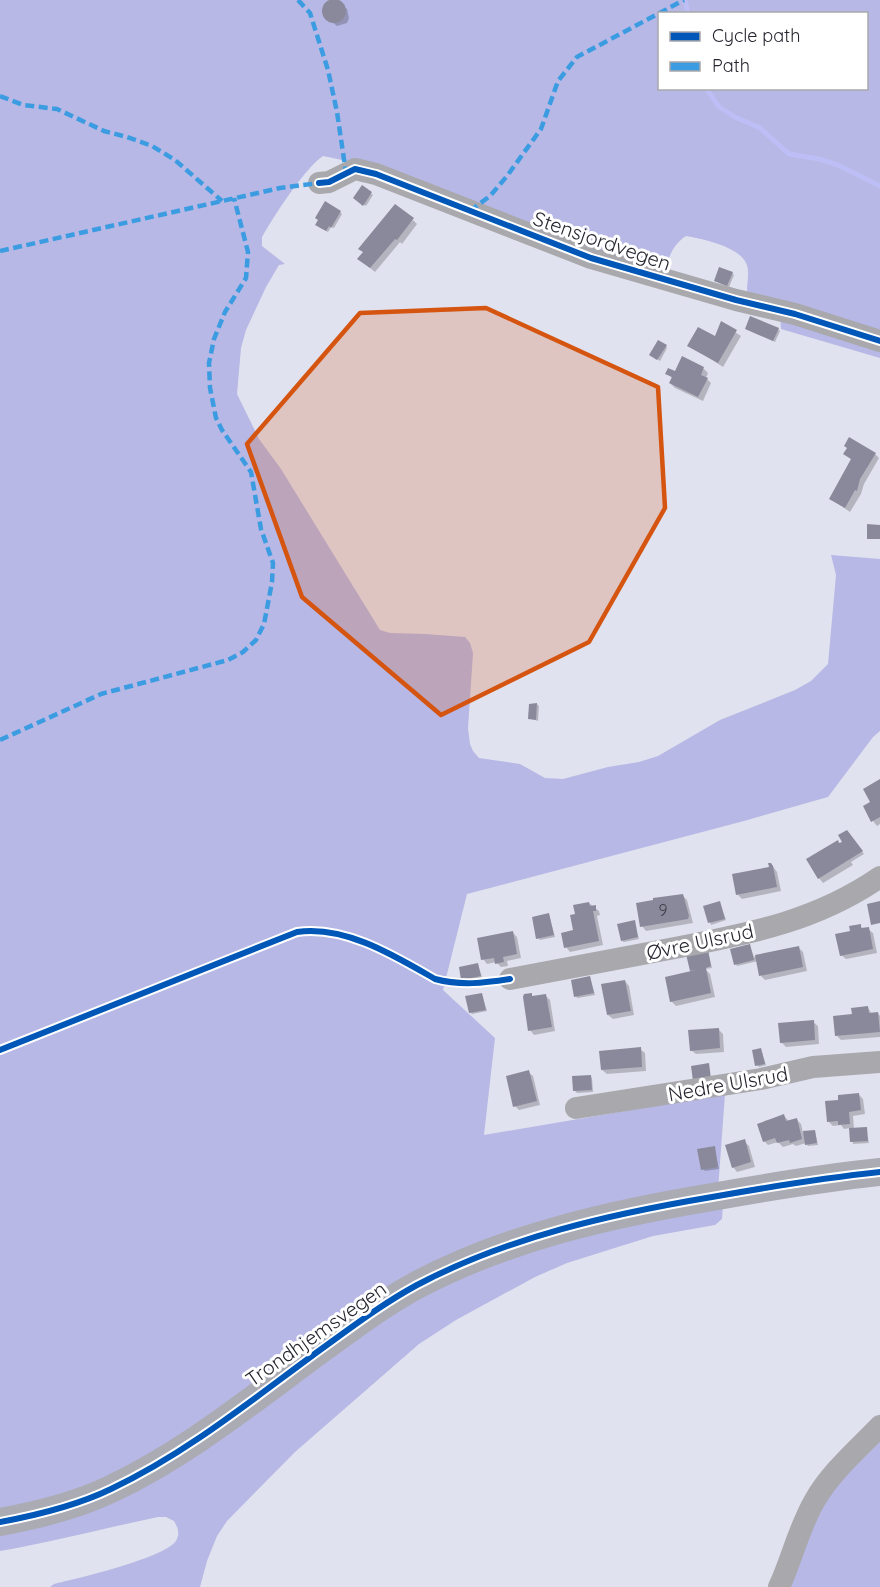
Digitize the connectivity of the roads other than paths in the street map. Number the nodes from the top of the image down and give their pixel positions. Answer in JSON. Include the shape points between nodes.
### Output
{"nodes":[{"id":1,"x":319,"y":183,"type":"dead end"},
{"id":2,"x":880,"y":341,"type":"edge"},
{"id":3,"x":880,"y":877,"type":"edge"},
{"id":4,"x":510,"y":979,"type":"dead end"},
{"id":5,"x":880,"y":1062,"type":"edge"},
{"id":6,"x":576,"y":1108,"type":"dead end"},
{"id":7,"x":880,"y":1172,"type":"edge"},
{"id":8,"x":880,"y":1426,"type":"edge"},
{"id":9,"x":0,"y":1522,"type":"edge"},
{"id":10,"x":778,"y":1587,"type":"edge"}],
"edges":[{"from":1,"to":2,"type":"street","name":"Stensjordvegen","via":[[355,169],[376,174],[591,258]]},
{"from":3,"to":4,"type":"street","name":"Øvre Ulsrud","via":[[803,918],[741,935]]},
{"from":5,"to":6,"type":"street","name":"Nedre Ulsrud","via":[[813,1067]]},
{"from":7,"to":9,"type":"main road","name":"Trondhjemsvegen","via":[[663,1205],[578,1225],[481,1255],[373,1311],[182,1449],[111,1489],[74,1505]]},
{"from":8,"to":10,"type":"street","via":[[815,1499]]}]}
